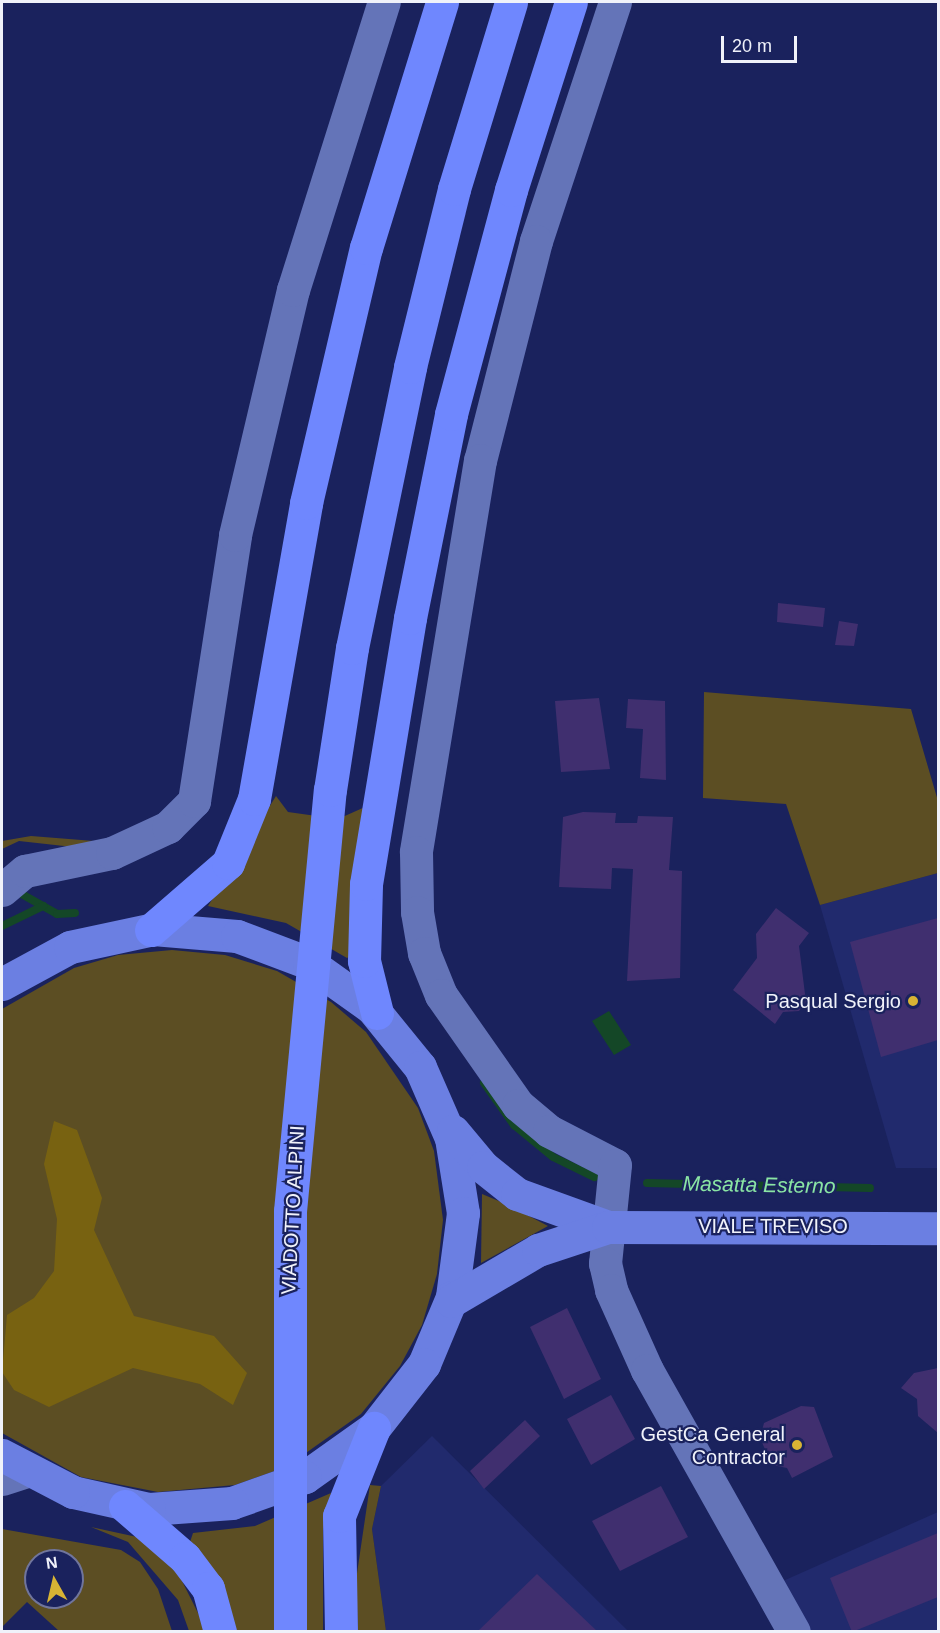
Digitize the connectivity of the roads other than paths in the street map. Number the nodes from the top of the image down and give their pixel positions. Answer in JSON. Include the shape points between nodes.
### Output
{"nodes":[{"id":1,"x":384,"y":2,"type":"edge"},
{"id":2,"x":442,"y":2,"type":"edge"},
{"id":3,"x":511,"y":2,"type":"edge"},
{"id":4,"x":571,"y":2,"type":"edge"},
{"id":5,"x":615,"y":2,"type":"edge"},
{"id":6,"x":2,"y":890,"type":"edge"},
{"id":7,"x":152,"y":930,"type":"junction"},
{"id":8,"x":2,"y":984,"type":"edge"},
{"id":9,"x":377,"y":1014,"type":"junction"},
{"id":10,"x":447,"y":1125,"type":"junction"},
{"id":11,"x":608,"y":1227,"type":"junction"},
{"id":12,"x":939,"y":1228,"type":"edge"},
{"id":13,"x":451,"y":1301,"type":"junction"},
{"id":14,"x":374,"y":1428,"type":"junction"},
{"id":15,"x":10,"y":1468,"type":"edge"},
{"id":16,"x":125,"y":1506,"type":"junction"},
{"id":17,"x":220,"y":1632,"type":"edge"},
{"id":18,"x":290,"y":1632,"type":"edge"},
{"id":19,"x":341,"y":1632,"type":"edge"},
{"id":20,"x":794,"y":1632,"type":"edge"}],
"edges":[{"from":1,"to":6,"type":"street","via":[[293,290],[235,535],[195,801],[168,827],[112,853],[25,871]]},
{"from":2,"to":7,"type":"highway","via":[[366,248],[306,503],[255,799],[228,863]]},
{"from":3,"to":18,"type":"highway","name":"VIADOTTO ALPINI","via":[[454,189],[410,367],[352,648],[330,790],[290,1211]]},
{"from":4,"to":9,"type":"highway","via":[[512,190],[451,414],[410,618],[366,884],[364,961]]},
{"from":5,"to":11,"type":"street","via":[[536,242],[480,460],[416,852],[424,953],[441,995],[518,1105],[549,1131],[615,1165]]},
{"from":7,"to":8,"type":"main road","via":[[70,947]]},
{"from":7,"to":9,"type":"main road","via":[[222,933],[274,947],[322,971]]},
{"from":9,"to":10,"type":"main road","via":[[416,1061]]},
{"from":10,"to":11,"type":"main road","name":"VIALE TREVISO","via":[[483,1167],[518,1194]]},
{"from":10,"to":13,"type":"main road","via":[[463,1213]]},
{"from":11,"to":12,"type":"main road","name":"VIALE TREVISO"},
{"from":11,"to":13,"type":"main road","name":"VIALE TREVISO","via":[[537,1250]]},
{"from":11,"to":20,"type":"street","via":[[605,1263],[611,1290],[647,1370]]},
{"from":13,"to":14,"type":"main road","via":[[424,1364]]},
{"from":14,"to":16,"type":"main road","via":[[318,1470],[255,1497],[186,1509]]},
{"from":14,"to":19,"type":"highway","via":[[339,1516]]},
{"from":15,"to":16,"type":"main road","via":[[73,1492]]},
{"from":16,"to":17,"type":"highway","via":[[185,1558],[208,1588]]}]}
